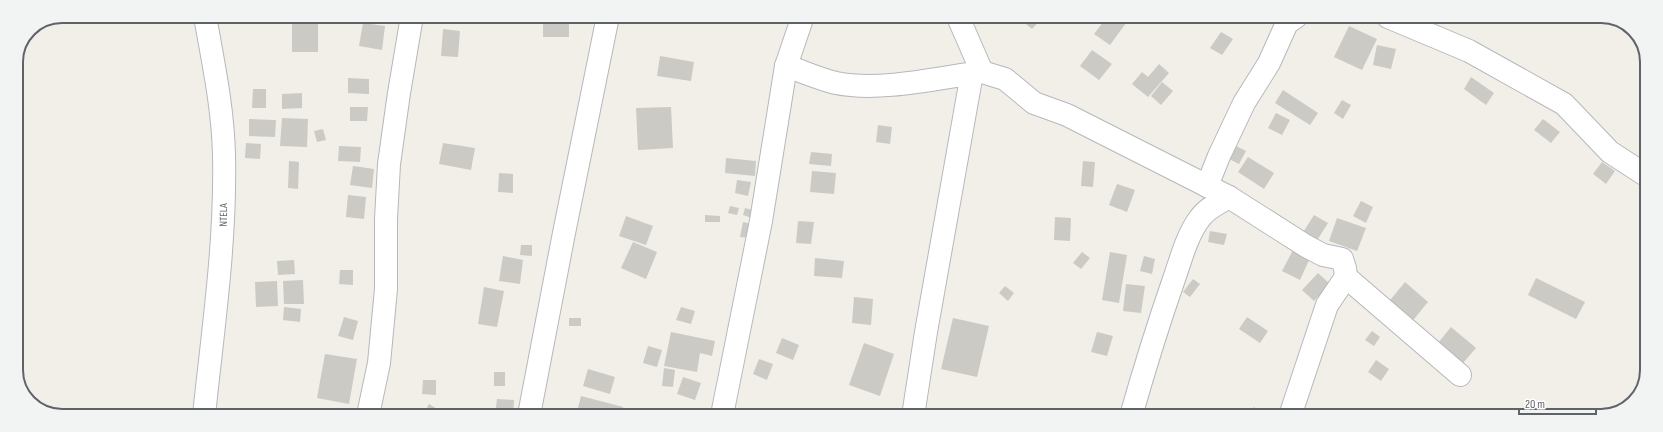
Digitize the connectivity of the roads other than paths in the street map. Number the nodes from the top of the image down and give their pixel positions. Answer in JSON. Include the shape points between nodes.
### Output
{"nodes":[{"id":1,"x":206,"y":23,"type":"edge"},
{"id":2,"x":411,"y":23,"type":"edge"},
{"id":3,"x":607,"y":23,"type":"edge"},
{"id":4,"x":801,"y":23,"type":"edge"},
{"id":5,"x":960,"y":23,"type":"edge"},
{"id":6,"x":1288,"y":23,"type":"edge"},
{"id":7,"x":1402,"y":23,"type":"edge"},
{"id":8,"x":786,"y":66,"type":"junction"},
{"id":9,"x":977,"y":72,"type":"junction"},
{"id":10,"x":1640,"y":171,"type":"edge"},
{"id":11,"x":1207,"y":186,"type":"junction"},
{"id":12,"x":1229,"y":197,"type":"junction"},
{"id":13,"x":1346,"y":277,"type":"junction"},
{"id":14,"x":1460,"y":375,"type":"dead end"},
{"id":15,"x":205,"y":409,"type":"edge"},
{"id":16,"x":369,"y":409,"type":"edge"},
{"id":17,"x":530,"y":409,"type":"edge"},
{"id":18,"x":723,"y":409,"type":"edge"},
{"id":19,"x":914,"y":409,"type":"edge"},
{"id":20,"x":1133,"y":409,"type":"edge"},
{"id":21,"x":1292,"y":409,"type":"edge"}],
"edges":[{"from":1,"to":15,"type":"street","name":"NTELA","via":[[217,84],[224,153],[223,230]]},
{"from":2,"to":16,"type":"street","via":[[389,164],[386,289],[379,364]]},
{"from":3,"to":17,"type":"street"},
{"from":4,"to":8,"type":"street"},
{"from":5,"to":9,"type":"street"},
{"from":6,"to":11,"type":"street","via":[[1269,63],[1244,103],[1218,156]]},
{"from":7,"to":10,"type":"street","via":[[1469,51],[1564,104],[1610,152]]},
{"from":8,"to":9,"type":"street","via":[[835,83],[860,86],[902,83]]},
{"from":8,"to":18,"type":"street","via":[[761,222]]},
{"from":9,"to":11,"type":"street","via":[[1005,79],[1034,103],[1067,115]]},
{"from":9,"to":19,"type":"street","via":[[926,332]]},
{"from":11,"to":12,"type":"street"},
{"from":12,"to":13,"type":"street","via":[[1306,246],[1323,255],[1342,259]]},
{"from":12,"to":20,"type":"street","via":[[1211,207],[1200,218],[1192,232],[1157,328]]},
{"from":13,"to":14,"type":"street"},
{"from":13,"to":21,"type":"street","via":[[1327,305]]}]}
